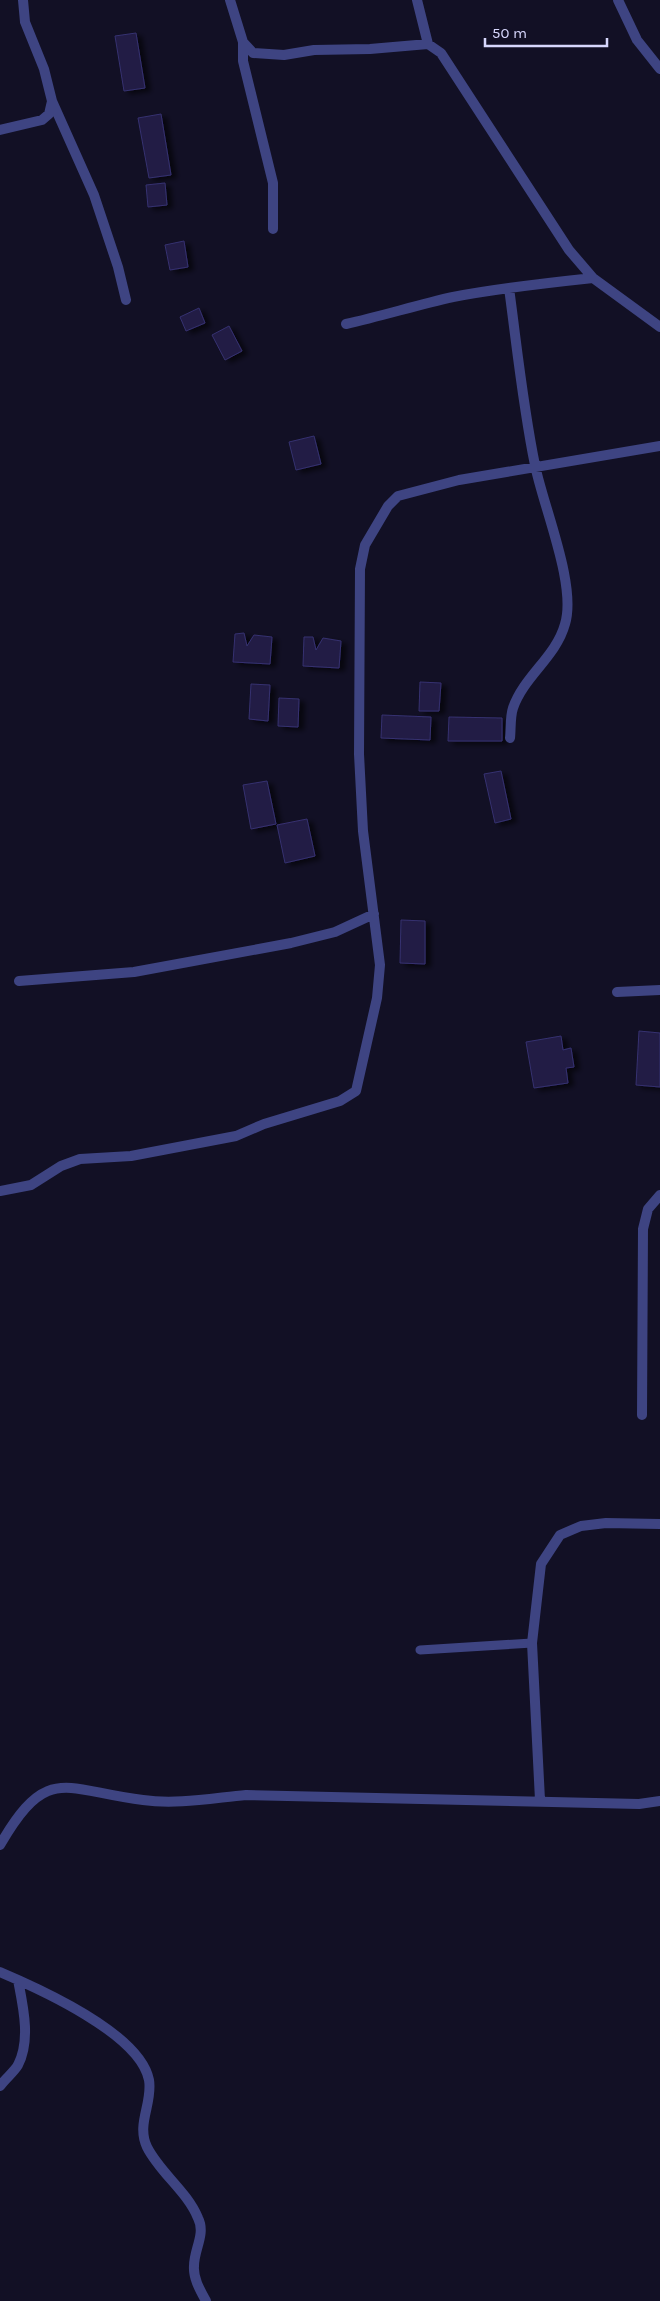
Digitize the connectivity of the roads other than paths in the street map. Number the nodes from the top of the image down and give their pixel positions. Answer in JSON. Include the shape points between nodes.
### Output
{"nodes":[{"id":1,"x":23,"y":0,"type":"edge"},
{"id":2,"x":230,"y":0,"type":"edge"},
{"id":3,"x":417,"y":0,"type":"edge"},
{"id":4,"x":618,"y":0,"type":"edge"},
{"id":5,"x":243,"y":42,"type":"junction"},
{"id":6,"x":428,"y":44,"type":"junction"},
{"id":7,"x":660,"y":68,"type":"edge"},
{"id":8,"x":52,"y":102,"type":"junction"},
{"id":9,"x":0,"y":130,"type":"edge"},
{"id":10,"x":273,"y":229,"type":"dead end"},
{"id":11,"x":593,"y":278,"type":"junction"},
{"id":12,"x":509,"y":288,"type":"junction"},
{"id":13,"x":126,"y":300,"type":"dead end"},
{"id":14,"x":346,"y":324,"type":"dead end"},
{"id":15,"x":660,"y":327,"type":"edge"},
{"id":16,"x":660,"y":446,"type":"edge"},
{"id":17,"x":535,"y":466,"type":"junction"},
{"id":18,"x":510,"y":738,"type":"dead end"},
{"id":19,"x":374,"y":914,"type":"junction"},
{"id":20,"x":19,"y":981,"type":"dead end"},
{"id":21,"x":660,"y":990,"type":"edge"},
{"id":22,"x":616,"y":992,"type":"dead end"},
{"id":23,"x":0,"y":1191,"type":"edge"},
{"id":24,"x":660,"y":1195,"type":"edge"},
{"id":25,"x":642,"y":1415,"type":"dead end"},
{"id":26,"x":660,"y":1524,"type":"edge"},
{"id":27,"x":532,"y":1643,"type":"junction"},
{"id":28,"x":420,"y":1650,"type":"dead end"},
{"id":29,"x":540,"y":1800,"type":"junction"},
{"id":30,"x":660,"y":1801,"type":"edge"},
{"id":31,"x":0,"y":1845,"type":"edge"},
{"id":32,"x":0,"y":1972,"type":"edge"},
{"id":33,"x":18,"y":1980,"type":"junction"},
{"id":34,"x":0,"y":2086,"type":"edge"},
{"id":35,"x":206,"y":2301,"type":"edge"}],
"edges":[{"from":1,"to":8,"type":"street","via":[[25,22],[44,69]]},
{"from":2,"to":5,"type":"street"},
{"from":3,"to":6,"type":"street"},
{"from":4,"to":7,"type":"street","via":[[637,40]]},
{"from":5,"to":6,"type":"street","via":[[253,53],[284,55],[314,50]]},
{"from":5,"to":10,"type":"street","via":[[243,61],[272,183]]},
{"from":6,"to":11,"type":"street","via":[[441,53],[569,250]]},
{"from":8,"to":9,"type":"street","via":[[49,114],[42,120]]},
{"from":8,"to":13,"type":"street","via":[[94,195]]},
{"from":11,"to":12,"type":"street"},
{"from":11,"to":15,"type":"street"},
{"from":12,"to":14,"type":"street","via":[[447,298]]},
{"from":12,"to":17,"type":"street"},
{"from":16,"to":17,"type":"street"},
{"from":17,"to":18,"type":"street","via":[[562,564],[566,624],[553,650],[525,685],[513,708]]},
{"from":17,"to":19,"type":"street","via":[[459,480],[398,496],[388,506],[365,545],[360,569],[359,754],[363,831]]},
{"from":19,"to":20,"type":"street","via":[[335,932],[291,943],[134,972]]},
{"from":19,"to":23,"type":"street","via":[[380,965],[377,998],[356,1091],[340,1101],[236,1136],[131,1156],[80,1159],[31,1185]]},
{"from":21,"to":22,"type":"street"},
{"from":24,"to":25,"type":"street","via":[[648,1209],[644,1229]]},
{"from":26,"to":27,"type":"street","via":[[606,1523],[581,1526],[560,1535],[541,1564]]},
{"from":27,"to":28,"type":"lane"},
{"from":27,"to":29,"type":"street"},
{"from":29,"to":30,"type":"street","via":[[639,1804]]},
{"from":29,"to":31,"type":"street","via":[[246,1795],[145,1801],[55,1786],[34,1798],[16,1817]]},
{"from":32,"to":33,"type":"street"},
{"from":33,"to":34,"type":"street","via":[[25,2015],[23,2045],[18,2064]]},
{"from":33,"to":35,"type":"street","via":[[95,2021],[131,2050],[147,2071],[150,2085],[142,2131],[147,2147],[199,2218],[201,2232],[194,2265],[196,2282]]}]}
